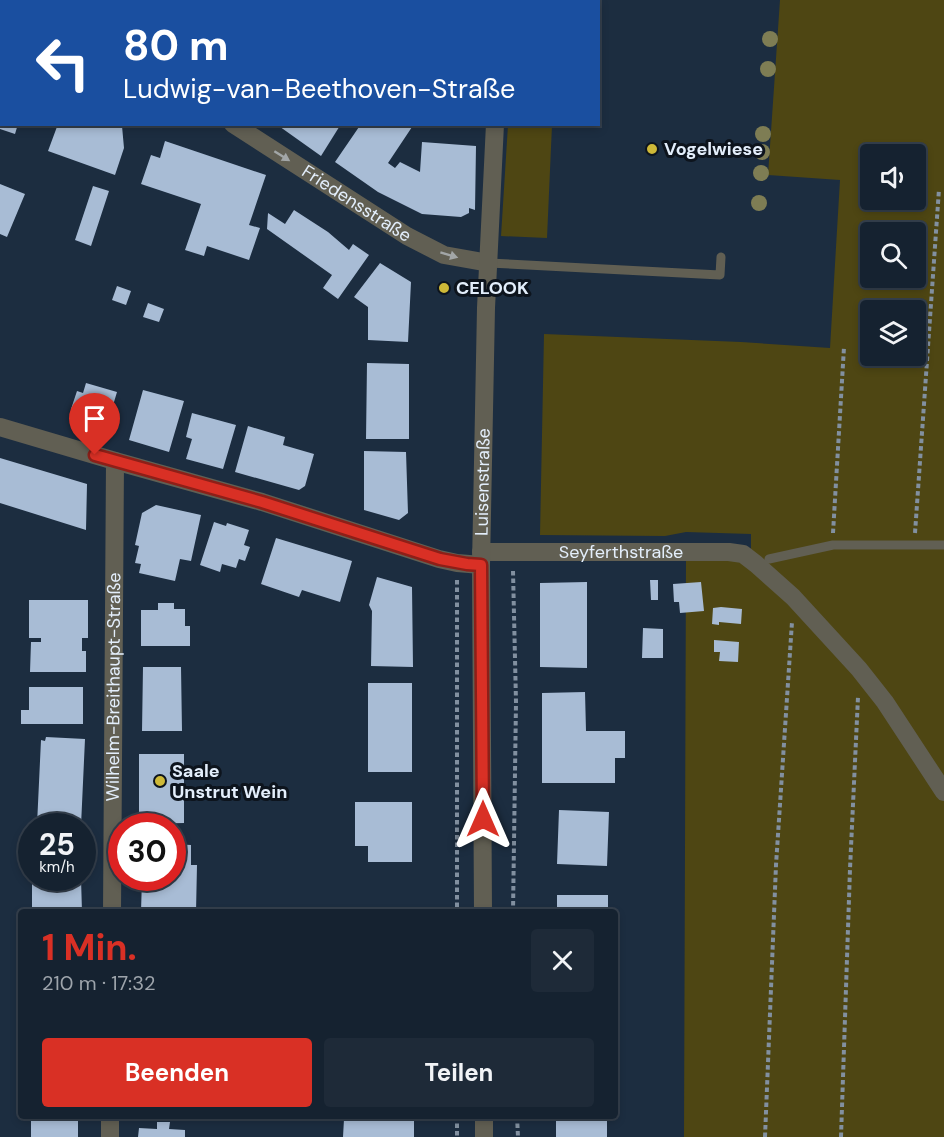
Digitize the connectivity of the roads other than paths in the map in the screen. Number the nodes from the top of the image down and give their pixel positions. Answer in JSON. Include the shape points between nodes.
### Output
{"nodes":[{"id":1,"x":235,"y":126,"type":"edge"},
{"id":2,"x":495,"y":126,"type":"edge"},
{"id":3,"x":721,"y":257,"type":"dead end"},
{"id":4,"x":489,"y":263,"type":"junction"},
{"id":5,"x":0,"y":427,"type":"edge"},
{"id":6,"x":115,"y":461,"type":"junction"},
{"id":7,"x":944,"y":545,"type":"edge"},
{"id":8,"x":481,"y":558,"type":"junction"},
{"id":9,"x":762,"y":561,"type":"junction"},
{"id":10,"x":944,"y":792,"type":"edge"},
{"id":11,"x":112,"y":909,"type":"edge"},
{"id":12,"x":483,"y":909,"type":"edge"},
{"id":13,"x":110,"y":1119,"type":"edge"},
{"id":14,"x":484,"y":1119,"type":"edge"},
{"id":15,"x":110,"y":1137,"type":"edge"},
{"id":16,"x":484,"y":1137,"type":"edge"}],
"edges":[{"from":1,"to":4,"type":"street","name":"Friedensstraße","one_way":true,"via":[[407,236],[444,255]]},
{"from":2,"to":4,"type":"street","name":"Luisenstraße"},
{"from":3,"to":4,"type":"lane","via":[[720,275]]},
{"from":4,"to":8,"type":"street","name":"Luisenstraße"},
{"from":5,"to":6,"type":"street","name":"Seyferthstraße"},
{"from":6,"to":8,"type":"street","name":"Seyferthstraße","via":[[456,563]]},
{"from":6,"to":11,"type":"street","name":"Wilhelm-Breithaupt-Straße"},
{"from":7,"to":9,"type":"lane","via":[[833,545]]},
{"from":8,"to":9,"type":"street","name":"Seyferthstraße","via":[[512,552],[729,552]]},
{"from":8,"to":12,"type":"street","name":"Luisenstraße"},
{"from":9,"to":10,"type":"street","name":"Seyferthstraße","via":[[859,669]]},
{"from":13,"to":15,"type":"street"},
{"from":14,"to":16,"type":"street"}]}
